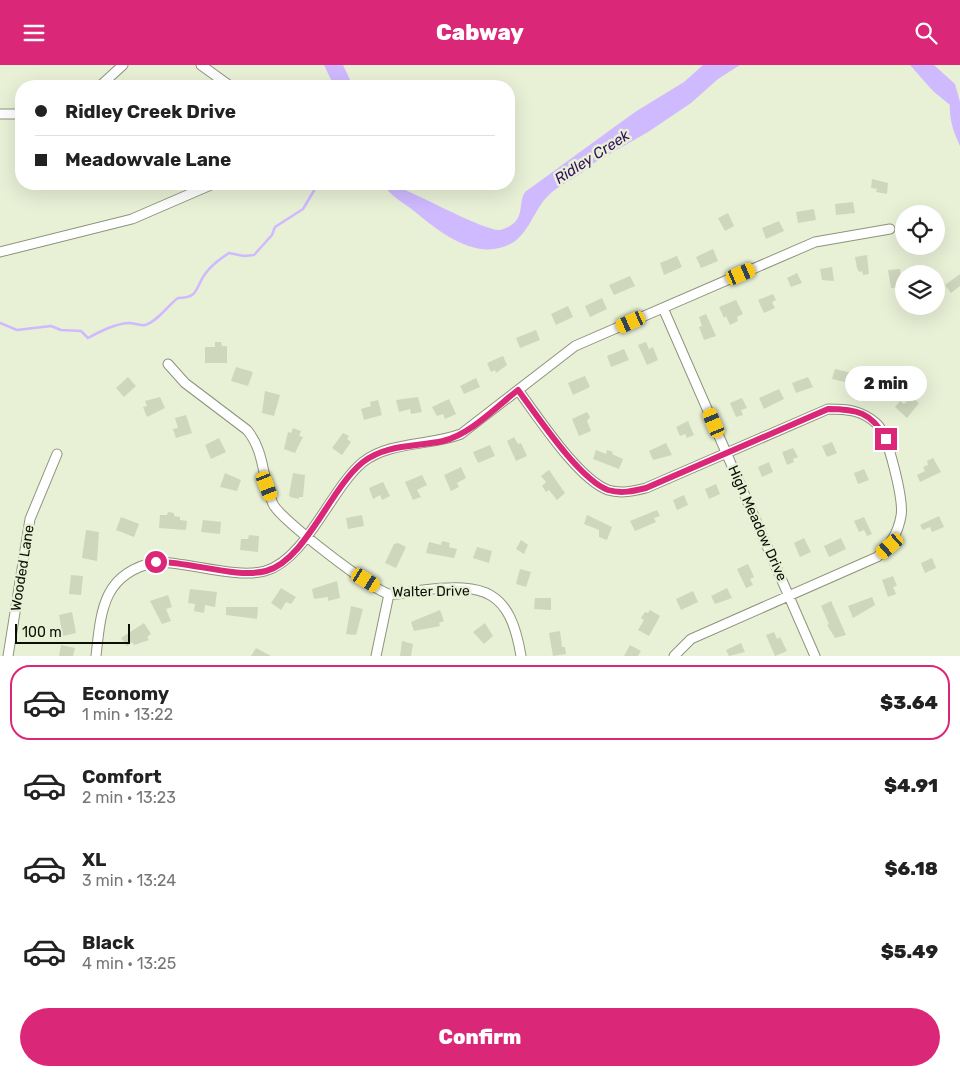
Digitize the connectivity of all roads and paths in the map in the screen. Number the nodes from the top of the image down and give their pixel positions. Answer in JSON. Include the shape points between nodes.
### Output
{"nodes":[{"id":1,"x":123,"y":65,"type":"edge"},
{"id":2,"x":201,"y":65,"type":"edge"},
{"id":3,"x":107,"y":80,"type":"edge"},
{"id":4,"x":222,"y":80,"type":"edge"},
{"id":5,"x":15,"y":113,"type":"edge"},
{"id":6,"x":0,"y":114,"type":"edge"},
{"id":7,"x":199,"y":190,"type":"edge"},
{"id":8,"x":890,"y":229,"type":"dead end"},
{"id":9,"x":0,"y":251,"type":"edge"},
{"id":10,"x":663,"y":308,"type":"junction"},
{"id":11,"x":168,"y":363,"type":"dead end"},
{"id":12,"x":518,"y":390,"type":"junction"},
{"id":13,"x":726,"y":452,"type":"junction"},
{"id":14,"x":57,"y":454,"type":"dead end"},
{"id":15,"x":306,"y":536,"type":"junction"},
{"id":16,"x":389,"y":594,"type":"junction"},
{"id":17,"x":790,"y":596,"type":"junction"},
{"id":18,"x":8,"y":656,"type":"edge"},
{"id":19,"x":96,"y":656,"type":"edge"},
{"id":20,"x":376,"y":656,"type":"edge"},
{"id":21,"x":521,"y":656,"type":"edge"},
{"id":22,"x":674,"y":656,"type":"edge"},
{"id":23,"x":815,"y":656,"type":"edge"}],
"edges":[{"from":1,"to":3,"type":"street"},
{"from":2,"to":4,"type":"street"},
{"from":5,"to":6,"type":"street"},
{"from":7,"to":9,"type":"street","via":[[132,219]]},
{"from":8,"to":10,"type":"street","via":[[815,242]]},
{"from":10,"to":12,"type":"street","via":[[575,346]]},
{"from":10,"to":13,"type":"street","name":"High Meadow Drive"},
{"from":11,"to":15,"type":"street","name":"Walter Drive","via":[[185,383],[255,438],[274,506]]},
{"from":12,"to":13,"type":"street","via":[[585,475],[609,490],[626,493],[646,488]]},
{"from":12,"to":15,"type":"street","via":[[461,435],[384,451],[364,461]]},
{"from":13,"to":17,"type":"street","name":"High Meadow Drive"},
{"from":13,"to":17,"type":"street","via":[[828,409],[850,409],[866,415],[879,425],[889,443],[902,513],[890,546],[877,557]]},
{"from":14,"to":18,"type":"street","name":"Wooded Lane","via":[[30,519]]},
{"from":15,"to":16,"type":"street","name":"Walter Drive"},
{"from":15,"to":19,"type":"street","via":[[282,563],[265,571],[248,573],[168,562],[141,565],[127,573],[109,592],[102,607]]},
{"from":16,"to":20,"type":"street"},
{"from":16,"to":21,"type":"street","name":"Walter Drive","via":[[446,587],[484,591],[510,614],[517,630]]},
{"from":17,"to":22,"type":"street","via":[[691,639]]},
{"from":17,"to":23,"type":"street","name":"High Meadow Drive"}]}
